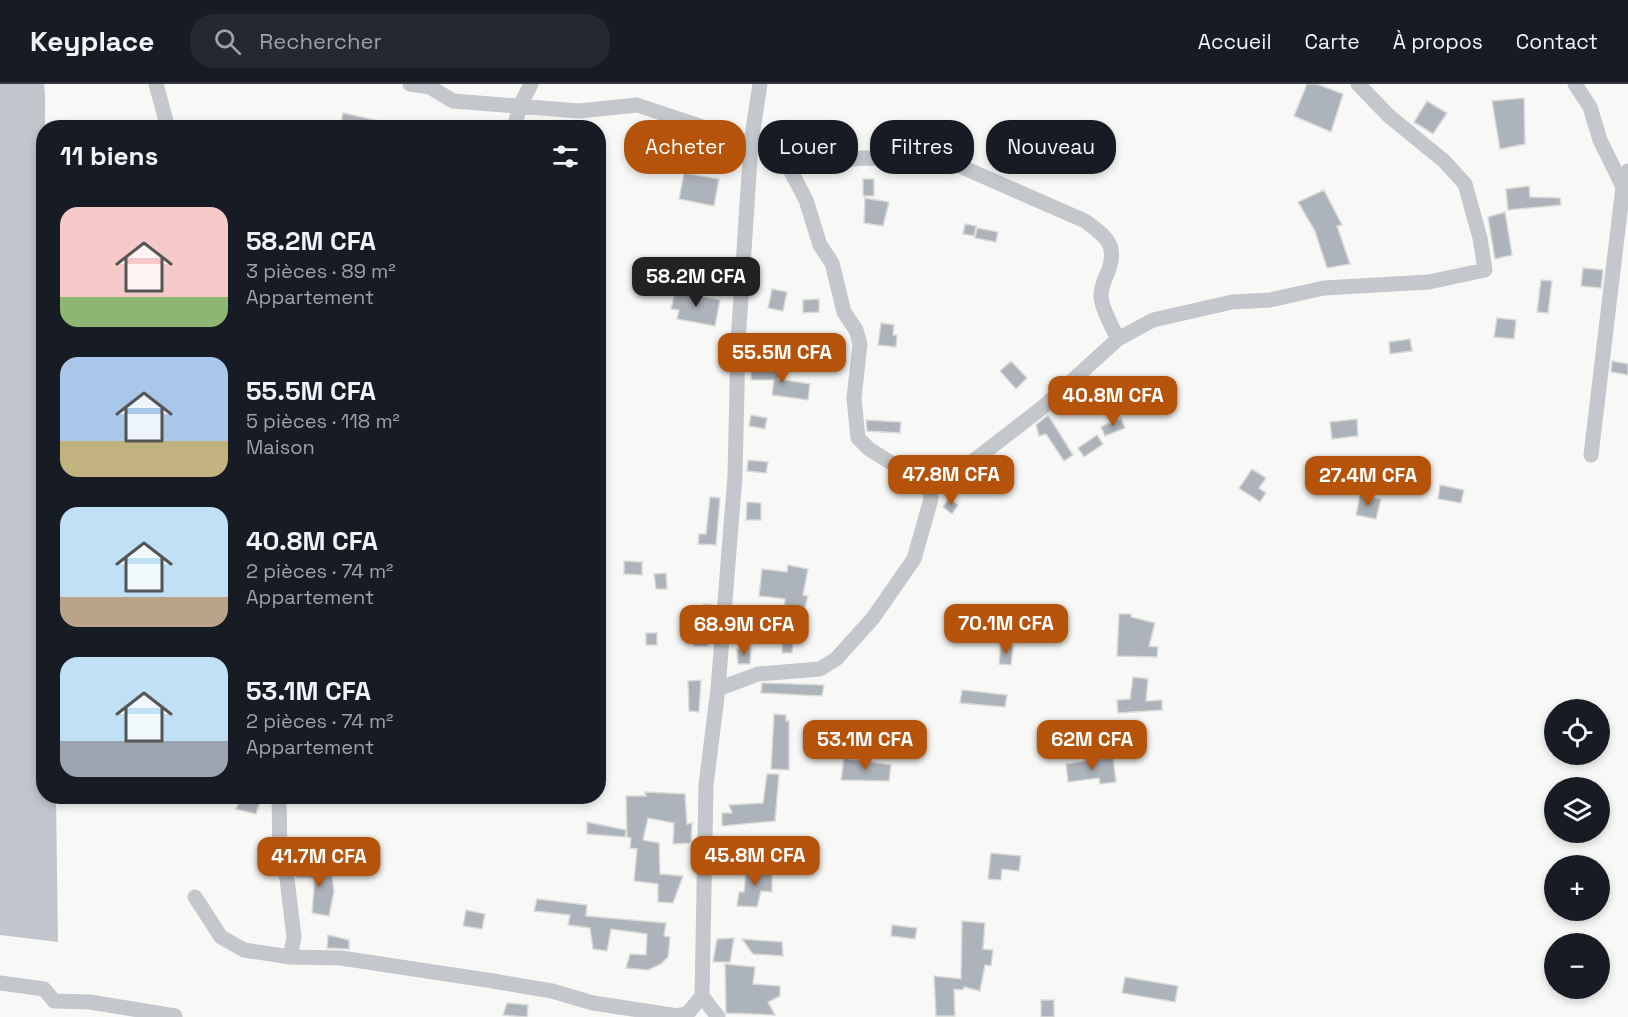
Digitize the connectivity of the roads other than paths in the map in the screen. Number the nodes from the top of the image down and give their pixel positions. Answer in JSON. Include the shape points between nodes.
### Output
{"nodes":[{"id":1,"x":156,"y":84,"type":"edge"},
{"id":2,"x":410,"y":84,"type":"edge"},
{"id":3,"x":531,"y":84,"type":"edge"},
{"id":4,"x":760,"y":84,"type":"edge"},
{"id":5,"x":1358,"y":84,"type":"edge"},
{"id":6,"x":1575,"y":84,"type":"edge"},
{"id":7,"x":519,"y":106,"type":"junction"},
{"id":8,"x":166,"y":120,"type":"edge"},
{"id":9,"x":516,"y":120,"type":"edge"},
{"id":10,"x":751,"y":143,"type":"junction"},
{"id":11,"x":758,"y":144,"type":"edge"},
{"id":12,"x":858,"y":159,"type":"edge"},
{"id":13,"x":1628,"y":171,"type":"edge"},
{"id":14,"x":792,"y":174,"type":"edge"},
{"id":15,"x":1623,"y":187,"type":"junction"},
{"id":16,"x":1118,"y":339,"type":"junction"},
{"id":17,"x":1591,"y":455,"type":"dead end"},
{"id":18,"x":930,"y":487,"type":"junction"},
{"id":19,"x":718,"y":689,"type":"junction"},
{"id":20,"x":279,"y":804,"type":"edge"},
{"id":21,"x":195,"y":897,"type":"dead end"},
{"id":22,"x":290,"y":957,"type":"junction"},
{"id":23,"x":0,"y":983,"type":"edge"},
{"id":24,"x":702,"y":996,"type":"junction"},
{"id":25,"x":54,"y":1001,"type":"junction"},
{"id":26,"x":61,"y":1017,"type":"edge"},
{"id":27,"x":175,"y":1017,"type":"edge"},
{"id":28,"x":718,"y":1017,"type":"edge"}],
"edges":[{"from":1,"to":8,"type":"street"},
{"from":2,"to":7,"type":"street","via":[[430,87],[453,101]]},
{"from":3,"to":7,"type":"street"},
{"from":4,"to":10,"type":"street"},
{"from":5,"to":16,"type":"street","via":[[1465,184],[1485,270],[1429,282],[1345,285],[1270,300],[1233,302],[1153,320]]},
{"from":6,"to":15,"type":"street","via":[[1590,107],[1600,140]]},
{"from":7,"to":9,"type":"street"},
{"from":7,"to":10,"type":"street","via":[[579,111],[637,105]]},
{"from":10,"to":11,"type":"street"},
{"from":10,"to":19,"type":"street","via":[[738,343],[735,476]]},
{"from":12,"to":16,"type":"street","via":[[946,160],[1085,221],[1112,247],[1114,258],[1101,298]]},
{"from":13,"to":15,"type":"street"},
{"from":14,"to":18,"type":"street","via":[[806,200],[820,245],[832,263],[844,312],[860,344],[854,398],[858,438]]},
{"from":15,"to":17,"type":"street"},
{"from":16,"to":18,"type":"street","via":[[1043,407],[941,486]]},
{"from":18,"to":19,"type":"street","via":[[931,499],[914,559],[873,618],[836,659],[820,669],[758,674]]},
{"from":19,"to":24,"type":"street","via":[[706,785]]},
{"from":20,"to":22,"type":"street","via":[[280,854],[294,937]]},
{"from":21,"to":22,"type":"street","via":[[221,937],[244,950]]},
{"from":22,"to":24,"type":"street","via":[[341,958],[493,981],[593,1003],[678,1016],[688,1013]]},
{"from":23,"to":25,"type":"street","via":[[44,989]]},
{"from":24,"to":28,"type":"street"},
{"from":25,"to":26,"type":"street"},
{"from":25,"to":27,"type":"street","via":[[90,1002]]}]}
